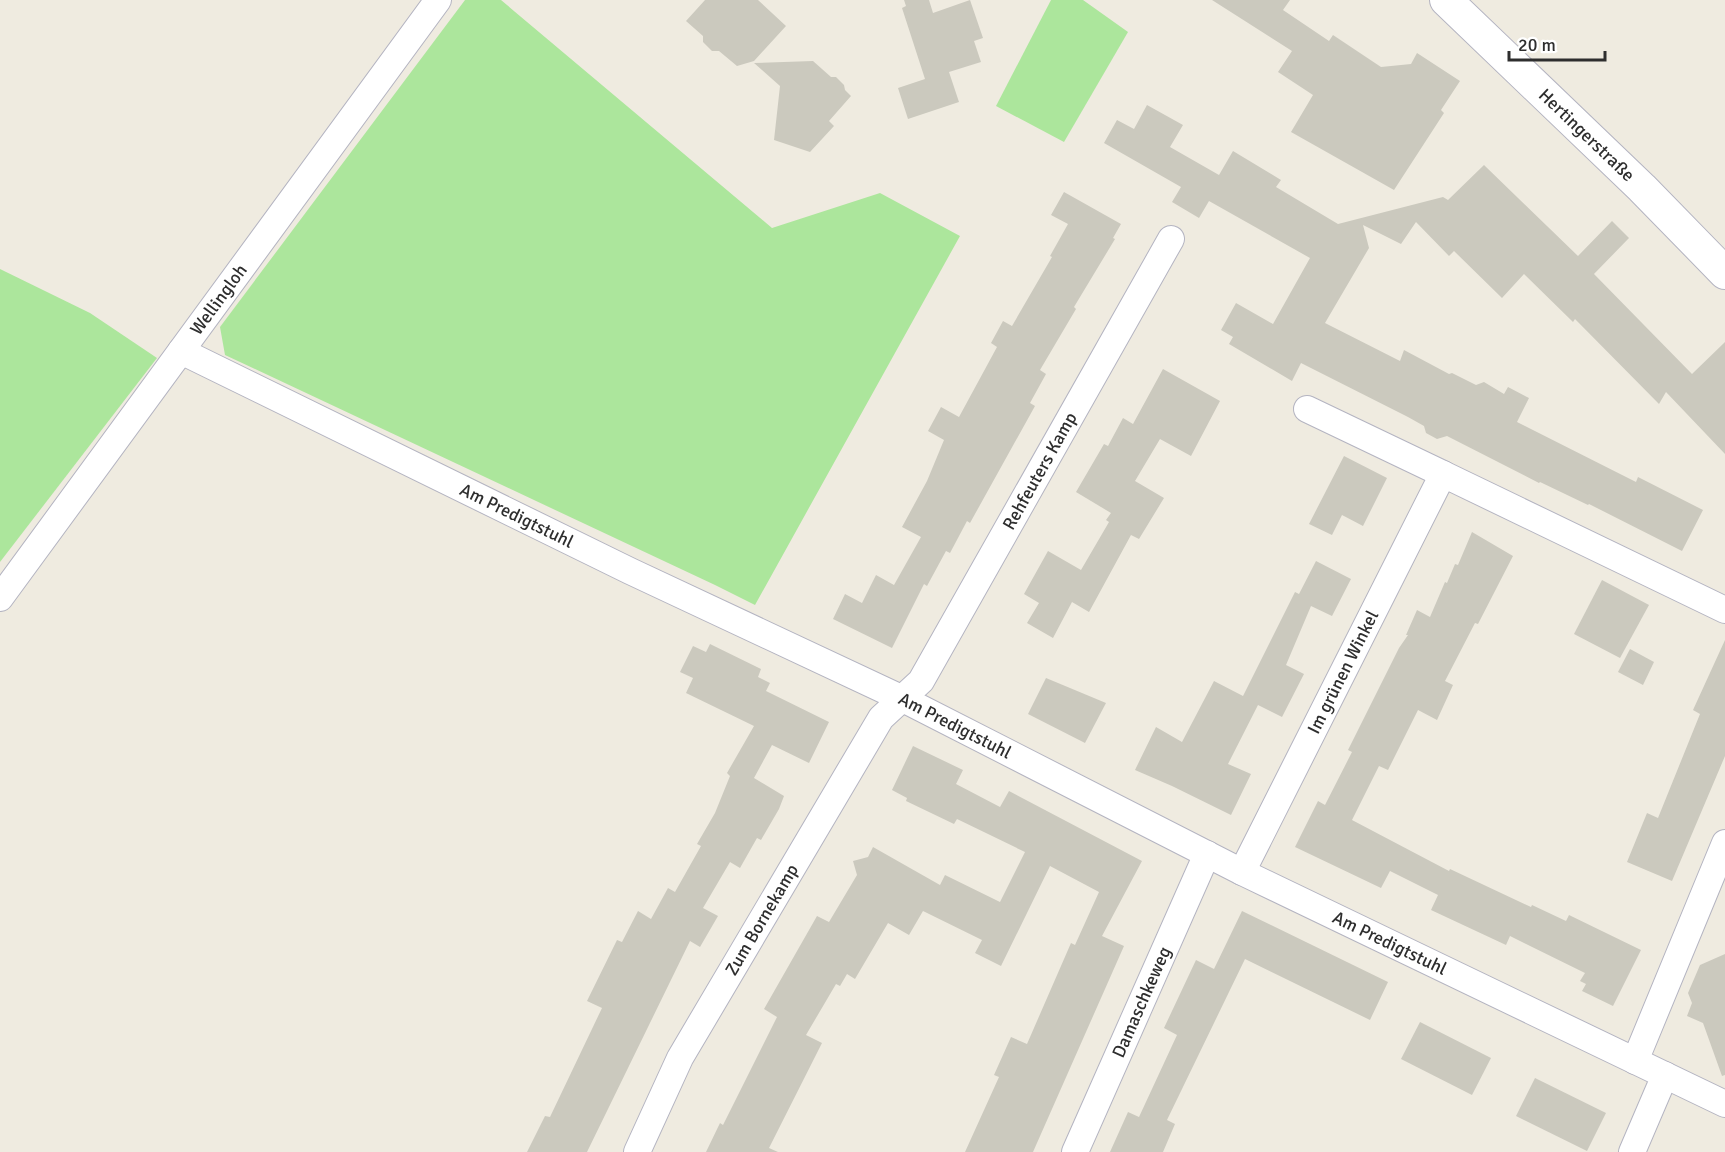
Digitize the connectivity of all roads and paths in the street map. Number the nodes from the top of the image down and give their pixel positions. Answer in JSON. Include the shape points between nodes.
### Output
{"nodes":[{"id":1,"x":438,"y":0,"type":"edge"},
{"id":2,"x":1446,"y":0,"type":"edge"},
{"id":3,"x":1171,"y":239,"type":"dead end"},
{"id":4,"x":1725,"y":273,"type":"edge"},
{"id":5,"x":181,"y":351,"type":"junction"},
{"id":6,"x":1307,"y":409,"type":"dead end"},
{"id":7,"x":1443,"y":474,"type":"junction"},
{"id":8,"x":0,"y":598,"type":"edge"},
{"id":9,"x":1725,"y":610,"type":"edge"},
{"id":10,"x":903,"y":699,"type":"junction"},
{"id":11,"x":1725,"y":843,"type":"edge"},
{"id":12,"x":1207,"y":854,"type":"junction"},
{"id":13,"x":1242,"y":872,"type":"junction"},
{"id":14,"x":1635,"y":1061,"type":"junction"},
{"id":15,"x":1665,"y":1075,"type":"junction"},
{"id":16,"x":1725,"y":1104,"type":"edge"},
{"id":17,"x":636,"y":1152,"type":"edge"},
{"id":18,"x":1075,"y":1152,"type":"edge"},
{"id":19,"x":1632,"y":1152,"type":"edge"}],
"edges":[{"from":1,"to":5,"type":"street","name":"Wellingloh"},
{"from":2,"to":4,"type":"street","name":"Hertingerstraße"},
{"from":3,"to":10,"type":"street","name":"Rehfeuters Kamp","via":[[921,681]]},
{"from":5,"to":8,"type":"street","name":"Wellingloh"},
{"from":5,"to":10,"type":"street","name":"Am Predigtstuhl","via":[[630,571]]},
{"from":6,"to":7,"type":"street"},
{"from":7,"to":9,"type":"street"},
{"from":7,"to":13,"type":"street","name":"Im grünen Winkel"},
{"from":10,"to":12,"type":"street","name":"Am Predigtstuhl"},
{"from":10,"to":17,"type":"street","name":"Zum Bornekamp","via":[[881,718],[746,945],[680,1058]]},
{"from":11,"to":14,"type":"street"},
{"from":12,"to":13,"type":"street","name":"Am Predigtstuhl"},
{"from":12,"to":18,"type":"street","name":"Damaschkeweg"},
{"from":13,"to":14,"type":"street","name":"Am Predigtstuhl"},
{"from":14,"to":15,"type":"street","name":"Am Predigtstuhl"},
{"from":15,"to":16,"type":"street","name":"Am Predigtstuhl"},
{"from":15,"to":19,"type":"street"}]}
